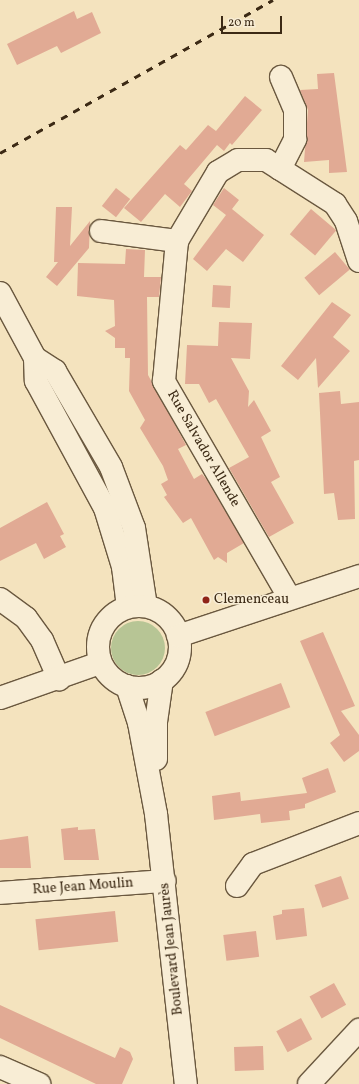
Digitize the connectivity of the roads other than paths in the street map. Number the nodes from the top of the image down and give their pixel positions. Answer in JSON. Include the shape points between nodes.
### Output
{"nodes":[{"id":1,"x":281,"y":77,"type":"dead end"},
{"id":2,"x":280,"y":169,"type":"junction"},
{"id":3,"x":101,"y":231,"type":"dead end"},
{"id":4,"x":177,"y":241,"type":"junction"},
{"id":5,"x":359,"y":261,"type":"edge"},
{"id":6,"x":0,"y":293,"type":"edge"},
{"id":7,"x":358,"y":578,"type":"edge"},
{"id":8,"x":289,"y":597,"type":"junction"},
{"id":9,"x":0,"y":599,"type":"edge"},
{"id":10,"x":137,"y":606,"type":"junction"},
{"id":11,"x":178,"y":636,"type":"junction"},
{"id":12,"x":100,"y":663,"type":"junction"},
{"id":13,"x":59,"y":679,"type":"junction"},
{"id":14,"x":162,"y":680,"type":"junction"},
{"id":15,"x":126,"y":686,"type":"junction"},
{"id":16,"x":0,"y":698,"type":"edge"},
{"id":17,"x":156,"y":814,"type":"junction"},
{"id":18,"x":359,"y":823,"type":"edge"},
{"id":19,"x":165,"y":881,"type":"junction"},
{"id":20,"x":237,"y":886,"type":"dead end"},
{"id":21,"x":0,"y":893,"type":"edge"},
{"id":22,"x":359,"y":1030,"type":"edge"},
{"id":23,"x":0,"y":1067,"type":"edge"},
{"id":24,"x":39,"y":1084,"type":"edge"},
{"id":25,"x":186,"y":1084,"type":"edge"},
{"id":26,"x":308,"y":1084,"type":"edge"}],
"edges":[{"from":1,"to":2,"type":"street","via":[[295,110],[295,138]]},
{"from":2,"to":4,"type":"street","name":"Rue Salvador Allende","via":[[266,160],[238,160],[218,172]]},
{"from":2,"to":5,"type":"street","name":"Rue Salvador Allende","via":[[335,204],[346,221]]},
{"from":3,"to":4,"type":"street"},
{"from":4,"to":8,"type":"street","name":"Rue Salvador Allende","via":[[164,381]]},
{"from":6,"to":10,"type":"street","via":[[35,358],[36,381],[105,508]]},
{"from":7,"to":8,"type":"street"},
{"from":8,"to":11,"type":"street"},
{"from":9,"to":13,"type":"street","via":[[26,618],[42,640]]},
{"from":10,"to":11,"type":"street","via":[[160,612]]},
{"from":10,"to":12,"type":"street","via":[[112,615],[101,628],[97,645]]},
{"from":11,"to":14,"type":"street","via":[[177,660]]},
{"from":12,"to":13,"type":"street"},
{"from":12,"to":15,"type":"street","via":[[111,677]]},
{"from":13,"to":16,"type":"street"},
{"from":14,"to":15,"type":"street","via":[[145,687]]},
{"from":14,"to":17,"type":"street","name":"Boulevard Jean Jaurès","via":[[156,722]]},
{"from":15,"to":17,"type":"street","name":"Boulevard Jean Jaurès","via":[[139,723]]},
{"from":17,"to":19,"type":"street","name":"Boulevard Jean Jaurès"},
{"from":18,"to":20,"type":"street","via":[[253,864]]},
{"from":19,"to":21,"type":"street","name":"Rue Jean Moulin"},
{"from":19,"to":25,"type":"street","name":"Boulevard Jean Jaurès"},
{"from":22,"to":26,"type":"street"},
{"from":23,"to":24,"type":"street"}]}
